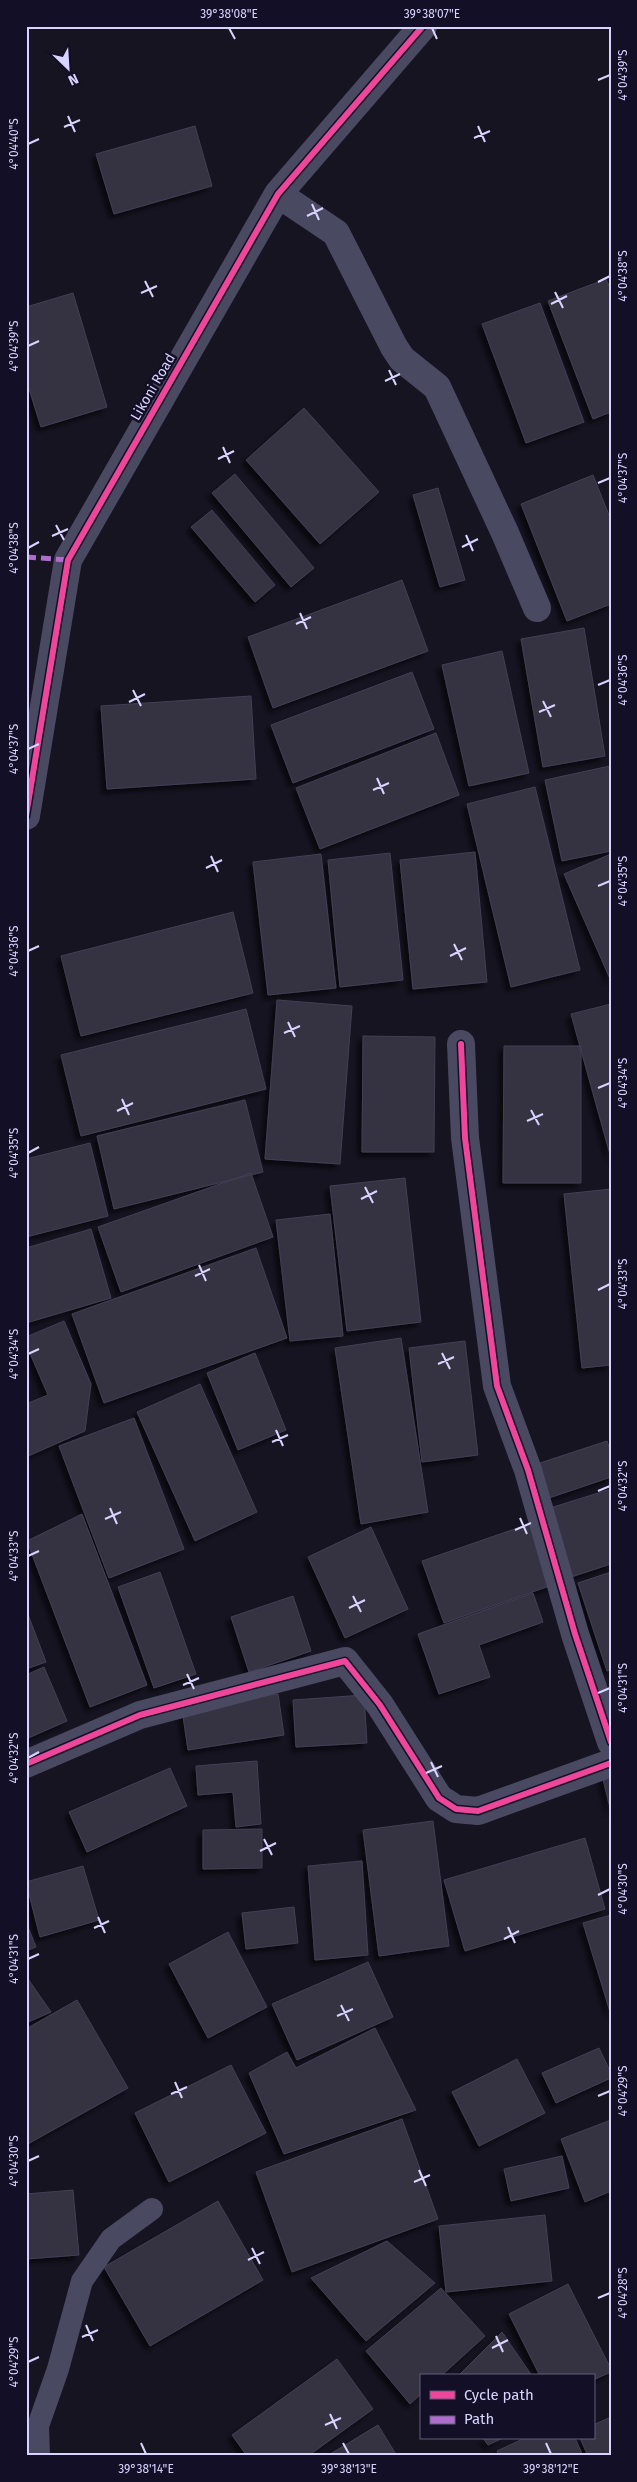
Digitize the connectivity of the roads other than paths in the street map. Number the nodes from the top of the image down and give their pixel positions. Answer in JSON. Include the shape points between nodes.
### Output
{"nodes":[{"id":1,"x":423,"y":26,"type":"edge"},
{"id":2,"x":278,"y":194,"type":"junction"},
{"id":3,"x":538,"y":608,"type":"dead end"},
{"id":4,"x":26,"y":816,"type":"edge"},
{"id":5,"x":461,"y":1044,"type":"dead end"},
{"id":6,"x":611,"y":1742,"type":"edge"},
{"id":7,"x":26,"y":1764,"type":"edge"},
{"id":8,"x":611,"y":1764,"type":"edge"},
{"id":9,"x":152,"y":2209,"type":"dead end"},
{"id":10,"x":39,"y":2456,"type":"edge"}],
"edges":[{"from":1,"to":2,"type":"street","name":"Likoni Road"},
{"from":2,"to":3,"type":"street","via":[[336,233],[394,347],[402,358],[437,386]]},
{"from":2,"to":4,"type":"street","name":"Likoni Road","via":[[68,560]]},
{"from":5,"to":6,"type":"street","via":[[465,1138],[497,1386],[528,1470],[575,1634]]},
{"from":7,"to":8,"type":"street","via":[[140,1715],[345,1661],[380,1705],[439,1798],[456,1808],[478,1812]]},
{"from":9,"to":10,"type":"lane","via":[[111,2239],[82,2280],[58,2369],[38,2426]]}]}
